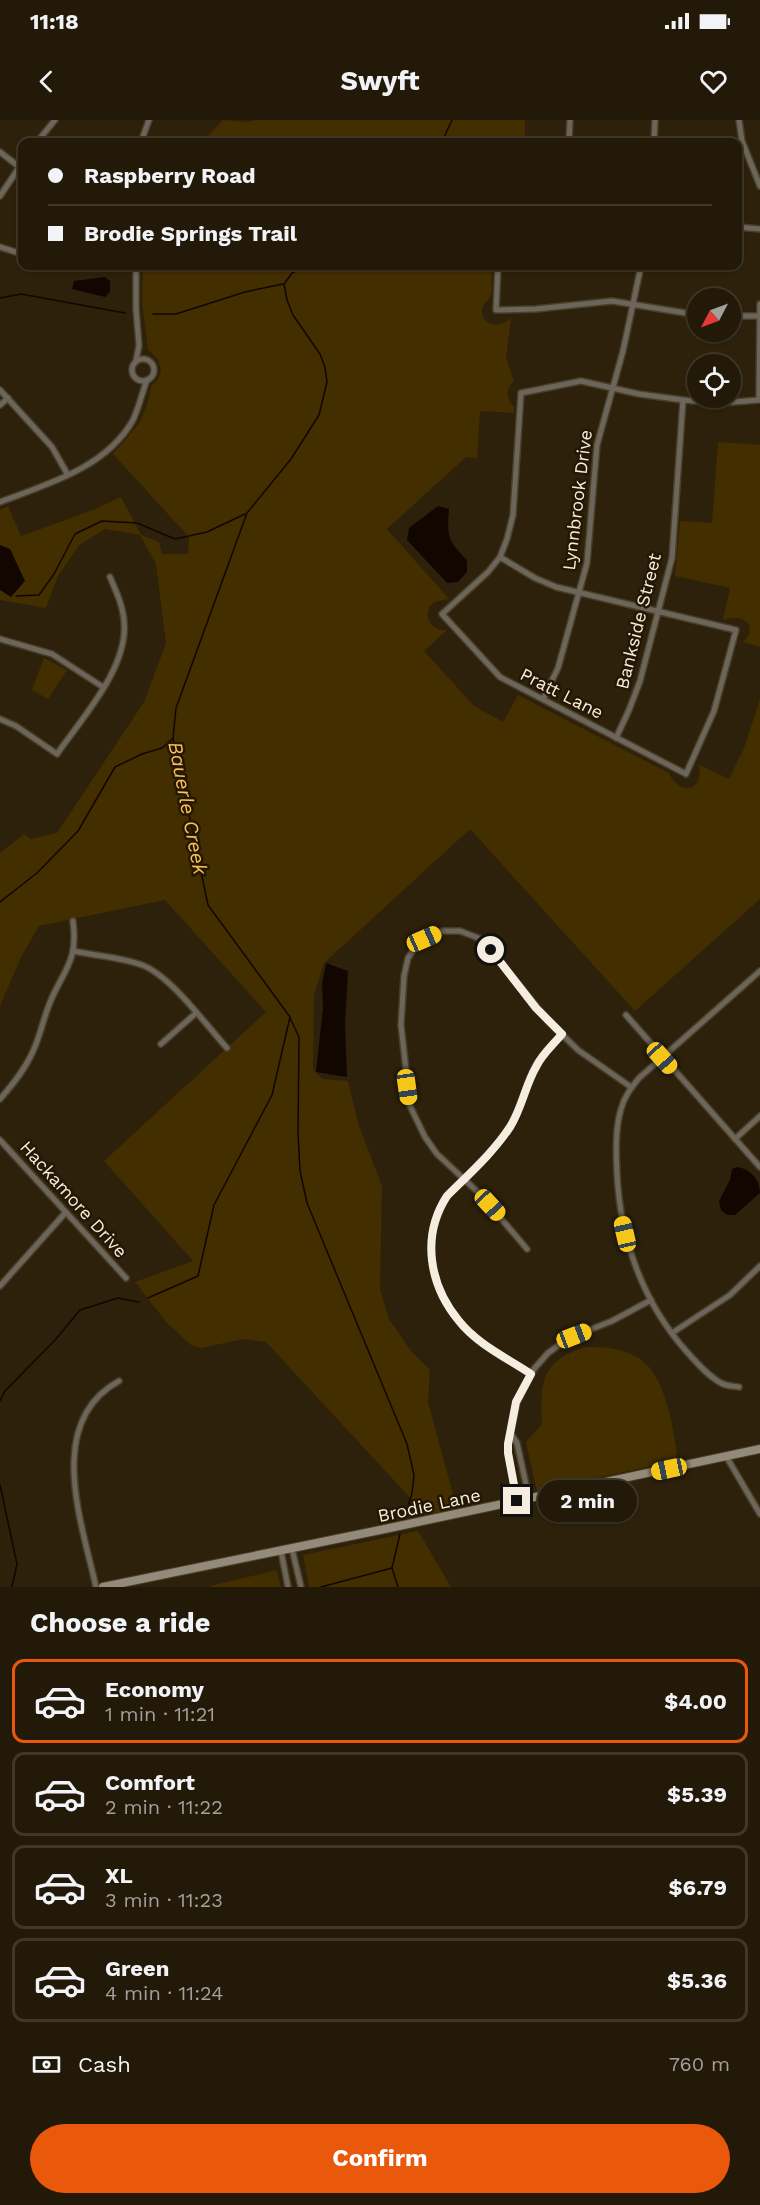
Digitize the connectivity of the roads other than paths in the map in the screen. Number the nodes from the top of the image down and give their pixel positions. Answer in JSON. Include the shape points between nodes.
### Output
{"nodes":[{"id":1,"x":55,"y":120,"type":"edge"},
{"id":2,"x":149,"y":120,"type":"edge"},
{"id":3,"x":570,"y":120,"type":"edge"},
{"id":4,"x":655,"y":120,"type":"edge"},
{"id":5,"x":739,"y":120,"type":"edge"},
{"id":6,"x":41,"y":138,"type":"edge"},
{"id":7,"x":142,"y":138,"type":"edge"},
{"id":8,"x":569,"y":138,"type":"edge"},
{"id":9,"x":654,"y":138,"type":"edge"},
{"id":10,"x":742,"y":138,"type":"edge"},
{"id":11,"x":742,"y":141,"type":"edge"},
{"id":12,"x":0,"y":152,"type":"edge"},
{"id":13,"x":18,"y":165,"type":"edge"},
{"id":14,"x":18,"y":171,"type":"edge"},
{"id":15,"x":760,"y":186,"type":"edge"},
{"id":16,"x":0,"y":196,"type":"edge"},
{"id":17,"x":742,"y":227,"type":"edge"},
{"id":18,"x":760,"y":229,"type":"edge"},
{"id":19,"x":0,"y":247,"type":"edge"},
{"id":20,"x":18,"y":253,"type":"edge"},
{"id":21,"x":136,"y":270,"type":"edge"},
{"id":22,"x":498,"y":270,"type":"edge"},
{"id":23,"x":640,"y":270,"type":"edge"},
{"id":24,"x":760,"y":304,"type":"edge"},
{"id":25,"x":634,"y":305,"type":"junction"},
{"id":26,"x":687,"y":313,"type":"edge"},
{"id":27,"x":741,"y":316,"type":"edge"},
{"id":28,"x":760,"y":316,"type":"edge"},
{"id":29,"x":140,"y":345,"type":"junction"},
{"id":30,"x":147,"y":360,"type":"junction"},
{"id":31,"x":136,"y":361,"type":"junction"},
{"id":32,"x":137,"y":380,"type":"junction"},
{"id":33,"x":147,"y":381,"type":"junction"},
{"id":34,"x":612,"y":388,"type":"junction"},
{"id":35,"x":0,"y":390,"type":"edge"},
{"id":36,"x":142,"y":397,"type":"junction"},
{"id":37,"x":8,"y":398,"type":"junction"},
{"id":38,"x":682,"y":400,"type":"junction"},
{"id":39,"x":759,"y":400,"type":"edge"},
{"id":40,"x":0,"y":405,"type":"edge"},
{"id":41,"x":68,"y":475,"type":"junction"},
{"id":42,"x":0,"y":502,"type":"edge"},
{"id":43,"x":500,"y":557,"type":"junction"},
{"id":44,"x":110,"y":577,"type":"dead end"},
{"id":45,"x":579,"y":593,"type":"junction"},
{"id":46,"x":658,"y":612,"type":"junction"},
{"id":47,"x":0,"y":639,"type":"edge"},
{"id":48,"x":103,"y":687,"type":"junction"},
{"id":49,"x":543,"y":699,"type":"junction"},
{"id":50,"x":0,"y":719,"type":"edge"},
{"id":51,"x":616,"y":738,"type":"junction"},
{"id":52,"x":73,"y":921,"type":"dead end"},
{"id":53,"x":74,"y":951,"type":"junction"},
{"id":54,"x":760,"y":971,"type":"edge"},
{"id":55,"x":196,"y":1013,"type":"junction"},
{"id":56,"x":626,"y":1015,"type":"dead end"},
{"id":57,"x":562,"y":1034,"type":"junction"},
{"id":58,"x":161,"y":1044,"type":"dead end"},
{"id":59,"x":227,"y":1048,"type":"dead end"},
{"id":60,"x":662,"y":1058,"type":"junction"},
{"id":61,"x":632,"y":1087,"type":"junction"},
{"id":62,"x":0,"y":1099,"type":"edge"},
{"id":63,"x":760,"y":1116,"type":"edge"},
{"id":64,"x":735,"y":1139,"type":"junction"},
{"id":65,"x":0,"y":1140,"type":"edge"},
{"id":66,"x":760,"y":1167,"type":"edge"},
{"id":67,"x":464,"y":1179,"type":"junction"},
{"id":68,"x":66,"y":1212,"type":"junction"},
{"id":69,"x":527,"y":1249,"type":"dead end"},
{"id":70,"x":760,"y":1266,"type":"edge"},
{"id":71,"x":126,"y":1278,"type":"dead end"},
{"id":72,"x":0,"y":1286,"type":"edge"},
{"id":73,"x":651,"y":1300,"type":"junction"},
{"id":74,"x":672,"y":1333,"type":"junction"},
{"id":75,"x":531,"y":1374,"type":"junction"},
{"id":76,"x":119,"y":1381,"type":"dead end"},
{"id":77,"x":739,"y":1388,"type":"dead end"},
{"id":78,"x":511,"y":1434,"type":"junction"},
{"id":79,"x":760,"y":1449,"type":"edge"},
{"id":80,"x":726,"y":1456,"type":"junction"},
{"id":81,"x":530,"y":1498,"type":"junction"},
{"id":82,"x":517,"y":1501,"type":"junction"},
{"id":83,"x":760,"y":1514,"type":"edge"},
{"id":84,"x":292,"y":1549,"type":"junction"},
{"id":85,"x":281,"y":1551,"type":"junction"},
{"id":86,"x":96,"y":1587,"type":"edge"},
{"id":87,"x":103,"y":1587,"type":"edge"},
{"id":88,"x":288,"y":1587,"type":"edge"},
{"id":89,"x":301,"y":1587,"type":"edge"}],
"edges":[{"from":1,"to":6,"type":"street"},
{"from":2,"to":7,"type":"street"},
{"from":3,"to":8,"type":"street"},
{"from":4,"to":9,"type":"street"},
{"from":5,"to":10,"type":"street"},
{"from":11,"to":15,"type":"street"},
{"from":12,"to":13,"type":"street"},
{"from":14,"to":16,"type":"street"},
{"from":17,"to":18,"type":"street"},
{"from":19,"to":20,"type":"street"},
{"from":21,"to":29,"type":"street"},
{"from":22,"to":25,"type":"street","via":[[496,310],[605,301]]},
{"from":23,"to":25,"type":"street","name":"Lynnbrook Drive"},
{"from":24,"to":28,"type":"street"},
{"from":25,"to":26,"type":"street"},
{"from":25,"to":34,"type":"street","name":"Lynnbrook Drive"},
{"from":27,"to":28,"type":"street"},
{"from":28,"to":39,"type":"street"},
{"from":29,"to":30,"type":"street"},
{"from":29,"to":31,"type":"street"},
{"from":30,"to":31,"type":"street"},
{"from":30,"to":33,"type":"street","via":[[154,372]]},
{"from":31,"to":32,"type":"street","via":[[131,370]]},
{"from":32,"to":33,"type":"street"},
{"from":32,"to":36,"type":"street"},
{"from":33,"to":36,"type":"street"},
{"from":34,"to":38,"type":"street"},
{"from":34,"to":43,"type":"street","via":[[575,381],[521,393],[513,515]]},
{"from":34,"to":45,"type":"street","name":"Lynnbrook Drive","via":[[597,445],[588,554]]},
{"from":35,"to":37,"type":"street"},
{"from":36,"to":41,"type":"street","via":[[121,435],[87,465]]},
{"from":37,"to":40,"type":"street"},
{"from":37,"to":41,"type":"street","via":[[52,447]]},
{"from":38,"to":39,"type":"street"},
{"from":38,"to":46,"type":"street","name":"Bankside Street","via":[[672,558]]},
{"from":41,"to":42,"type":"street"},
{"from":43,"to":45,"type":"street","via":[[543,582]]},
{"from":43,"to":49,"type":"street","name":"Pratt Lane","via":[[482,579],[442,614],[495,674]]},
{"from":44,"to":48,"type":"street","via":[[122,609],[124,636],[115,669]]},
{"from":45,"to":46,"type":"street"},
{"from":45,"to":49,"type":"street","name":"Lynnbrook Drive","via":[[558,668]]},
{"from":46,"to":51,"type":"street","name":"Bankside Street","via":[[637,691]]},
{"from":46,"to":51,"type":"street","name":"Pratt Lane","via":[[736,630],[714,711],[686,774]]},
{"from":47,"to":48,"type":"street","via":[[52,654]]},
{"from":48,"to":50,"type":"street","via":[[57,754]]},
{"from":49,"to":51,"type":"street","name":"Pratt Lane"},
{"from":52,"to":53,"type":"street"},
{"from":53,"to":55,"type":"street","via":[[148,968],[167,981]]},
{"from":53,"to":62,"type":"street","via":[[32,1055]]},
{"from":54,"to":60,"type":"street"},
{"from":55,"to":58,"type":"street"},
{"from":55,"to":59,"type":"street"},
{"from":56,"to":60,"type":"street"},
{"from":57,"to":61,"type":"street","via":[[594,1062]]},
{"from":57,"to":67,"type":"street","via":[[541,1057],[510,1126]]},
{"from":57,"to":67,"type":"street","via":[[481,939],[443,930],[414,949],[404,976],[401,1025],[410,1106],[437,1154]]},
{"from":60,"to":61,"type":"street"},
{"from":60,"to":64,"type":"street"},
{"from":61,"to":73,"type":"street","via":[[621,1110],[617,1135],[618,1198],[630,1250]]},
{"from":63,"to":64,"type":"street"},
{"from":64,"to":66,"type":"street"},
{"from":65,"to":68,"type":"street","name":"Hackamore Drive"},
{"from":67,"to":69,"type":"street"},
{"from":67,"to":75,"type":"street","via":[[436,1215],[430,1242],[435,1274],[444,1299],[459,1322]]},
{"from":68,"to":71,"type":"street","name":"Hackamore Drive"},
{"from":68,"to":72,"type":"street"},
{"from":70,"to":74,"type":"street","via":[[730,1295]]},
{"from":73,"to":74,"type":"street"},
{"from":73,"to":75,"type":"street","via":[[559,1344]]},
{"from":74,"to":77,"type":"street","via":[[693,1359],[722,1384]]},
{"from":75,"to":78,"type":"street","via":[[516,1402]]},
{"from":76,"to":86,"type":"street","via":[[102,1393],[83,1420],[73,1459],[73,1483]]},
{"from":78,"to":81,"type":"street","via":[[517,1443]]},
{"from":78,"to":82,"type":"street","via":[[508,1453]]},
{"from":79,"to":80,"type":"main road","name":"Brodie Lane"},
{"from":80,"to":81,"type":"main road","name":"Brodie Lane"},
{"from":80,"to":83,"type":"street"},
{"from":81,"to":82,"type":"main road","name":"Brodie Lane"},
{"from":82,"to":84,"type":"main road","name":"Brodie Lane"},
{"from":84,"to":85,"type":"main road","name":"Brodie Lane"},
{"from":84,"to":89,"type":"street"},
{"from":85,"to":87,"type":"main road","name":"Brodie Lane"},
{"from":85,"to":88,"type":"street"}]}
